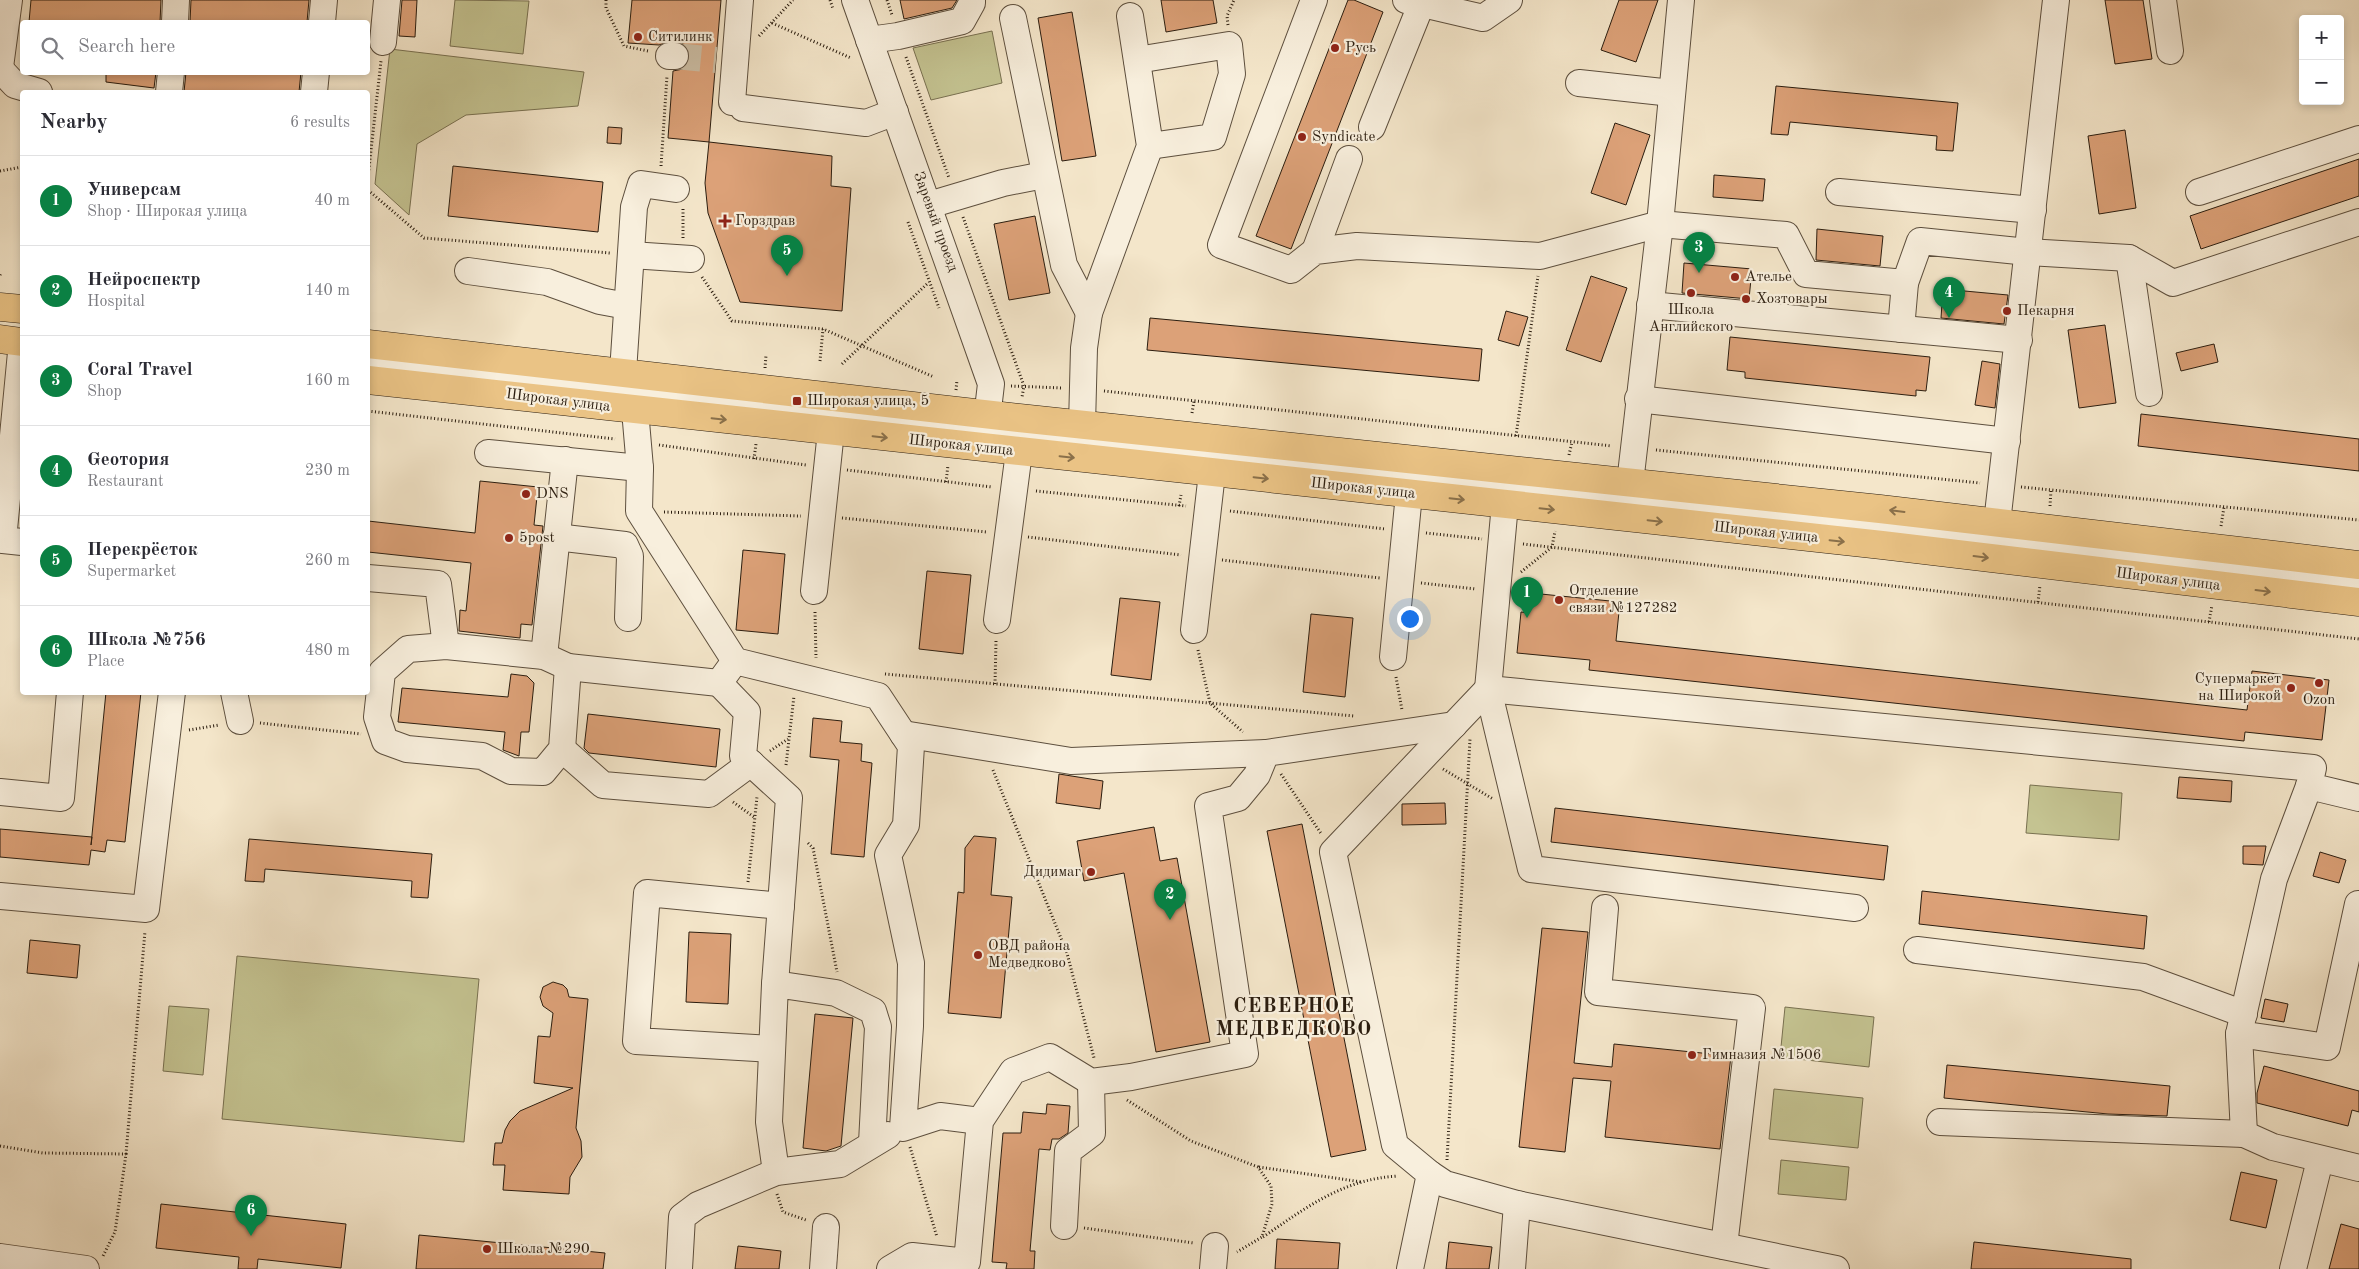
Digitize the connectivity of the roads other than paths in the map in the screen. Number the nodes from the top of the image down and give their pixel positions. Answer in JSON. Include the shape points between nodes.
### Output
{"nodes":[{"id":1,"x":9,"y":0,"type":"edge"},
{"id":2,"x":176,"y":0,"type":"edge"},
{"id":3,"x":324,"y":0,"type":"edge"},
{"id":4,"x":387,"y":0,"type":"edge"},
{"id":5,"x":740,"y":0,"type":"edge"},
{"id":6,"x":855,"y":0,"type":"edge"},
{"id":7,"x":972,"y":0,"type":"edge"},
{"id":8,"x":1314,"y":0,"type":"edge"},
{"id":9,"x":1509,"y":0,"type":"edge"},
{"id":10,"x":1681,"y":0,"type":"edge"},
{"id":11,"x":2056,"y":0,"type":"edge"},
{"id":12,"x":2163,"y":0,"type":"edge"},
{"id":13,"x":1414,"y":2,"type":"edge"},
{"id":14,"x":1130,"y":16,"type":"dead end"},
{"id":15,"x":1013,"y":18,"type":"dead end"},
{"id":16,"x":174,"y":20,"type":"edge"},
{"id":17,"x":322,"y":20,"type":"edge"},
{"id":18,"x":869,"y":40,"type":"junction"},
{"id":19,"x":383,"y":42,"type":"road end"},
{"id":20,"x":2170,"y":51,"type":"dead end"},
{"id":21,"x":1137,"y":60,"type":"junction"},
{"id":22,"x":0,"y":68,"type":"edge"},
{"id":23,"x":171,"y":75,"type":"edge"},
{"id":24,"x":316,"y":75,"type":"edge"},
{"id":25,"x":1579,"y":84,"type":"dead end"},
{"id":26,"x":31,"y":90,"type":"edge"},
{"id":27,"x":169,"y":90,"type":"edge"},
{"id":28,"x":314,"y":90,"type":"edge"},
{"id":29,"x":1672,"y":93,"type":"junction"},
{"id":30,"x":895,"y":112,"type":"junction"},
{"id":31,"x":1372,"y":127,"type":"dead end"},
{"id":32,"x":2359,"y":138,"type":"edge"},
{"id":33,"x":1150,"y":146,"type":"junction"},
{"id":34,"x":1349,"y":159,"type":"dead end"},
{"id":35,"x":1044,"y":175,"type":"junction"},
{"id":36,"x":1839,"y":192,"type":"dead end"},
{"id":37,"x":2200,"y":192,"type":"dead end"},
{"id":38,"x":679,"y":198,"type":"road end"},
{"id":39,"x":929,"y":205,"type":"junction"},
{"id":40,"x":2033,"y":210,"type":"junction"},
{"id":41,"x":2359,"y":222,"type":"edge"},
{"id":42,"x":1660,"y":224,"type":"junction"},
{"id":43,"x":1315,"y":251,"type":"junction"},
{"id":44,"x":2028,"y":252,"type":"junction"},
{"id":45,"x":631,"y":254,"type":"junction"},
{"id":46,"x":2129,"y":258,"type":"junction"},
{"id":47,"x":691,"y":259,"type":"road end"},
{"id":48,"x":468,"y":271,"type":"dead end"},
{"id":49,"x":1905,"y":283,"type":"junction"},
{"id":50,"x":1650,"y":305,"type":"junction"},
{"id":51,"x":627,"y":306,"type":"junction"},
{"id":52,"x":0,"y":307,"type":"edge"},
{"id":53,"x":20,"y":309,"type":"edge"},
{"id":54,"x":1089,"y":313,"type":"junction"},
{"id":55,"x":0,"y":320,"type":"edge"},
{"id":56,"x":20,"y":322,"type":"edge"},
{"id":57,"x":1901,"y":329,"type":"junction"},
{"id":58,"x":0,"y":339,"type":"edge"},
{"id":59,"x":2019,"y":340,"type":"junction"},
{"id":60,"x":20,"y":342,"type":"edge"},
{"id":61,"x":370,"y":344,"type":"edge"},
{"id":62,"x":370,"y":361,"type":"edge"},
{"id":63,"x":20,"y":363,"type":"edge"},
{"id":64,"x":623,"y":372,"type":"junction"},
{"id":65,"x":370,"y":380,"type":"edge"},
{"id":66,"x":2148,"y":393,"type":"dead end"},
{"id":67,"x":1638,"y":399,"type":"junction"},
{"id":68,"x":635,"y":410,"type":"junction"},
{"id":69,"x":1082,"y":425,"type":"junction"},
{"id":70,"x":985,"y":431,"type":"junction"},
{"id":71,"x":832,"y":432,"type":"junction"},
{"id":72,"x":2007,"y":441,"type":"junction"},
{"id":73,"x":1019,"y":452,"type":"junction"},
{"id":74,"x":488,"y":453,"type":"dead end"},
{"id":75,"x":565,"y":460,"type":"junction"},
{"id":76,"x":640,"y":468,"type":"junction"},
{"id":77,"x":1212,"y":473,"type":"junction"},
{"id":78,"x":1512,"y":487,"type":"junction"},
{"id":79,"x":1409,"y":494,"type":"junction"},
{"id":80,"x":1614,"y":494,"type":"junction"},
{"id":81,"x":1998,"y":523,"type":"junction"},
{"id":82,"x":556,"y":537,"type":"junction"},
{"id":83,"x":20,"y":542,"type":"edge"},
{"id":84,"x":2359,"y":565,"type":"edge"},
{"id":85,"x":370,"y":578,"type":"edge"},
{"id":86,"x":2359,"y":583,"type":"edge"},
{"id":87,"x":814,"y":591,"type":"road end"},
{"id":88,"x":2359,"y":602,"type":"edge"},
{"id":89,"x":628,"y":618,"type":"dead end"},
{"id":90,"x":997,"y":620,"type":"road end"},
{"id":91,"x":1194,"y":630,"type":"dead end"},
{"id":92,"x":446,"y":646,"type":"junction"},
{"id":93,"x":544,"y":656,"type":"junction"},
{"id":94,"x":1393,"y":657,"type":"road end"},
{"id":95,"x":735,"y":660,"type":"junction"},
{"id":96,"x":568,"y":667,"type":"junction"},
{"id":97,"x":719,"y":683,"type":"junction"},
{"id":98,"x":70,"y":695,"type":"edge"},
{"id":99,"x":172,"y":695,"type":"edge"},
{"id":100,"x":235,"y":695,"type":"edge"},
{"id":101,"x":1480,"y":698,"type":"junction"},
{"id":102,"x":240,"y":721,"type":"road end"},
{"id":103,"x":1454,"y":725,"type":"junction"},
{"id":104,"x":903,"y":734,"type":"junction"},
{"id":105,"x":562,"y":750,"type":"junction"},
{"id":106,"x":1266,"y":753,"type":"junction"},
{"id":107,"x":755,"y":767,"type":"junction"},
{"id":108,"x":2309,"y":786,"type":"junction"},
{"id":109,"x":0,"y":792,"type":"edge"},
{"id":110,"x":2359,"y":798,"type":"edge"},
{"id":111,"x":0,"y":896,"type":"edge"},
{"id":112,"x":2358,"y":904,"type":"edge"},
{"id":113,"x":781,"y":906,"type":"junction"},
{"id":114,"x":1605,"y":908,"type":"dead end"},
{"id":115,"x":1856,"y":908,"type":"dead end"},
{"id":116,"x":1917,"y":950,"type":"dead end"},
{"id":117,"x":775,"y":984,"type":"junction"},
{"id":118,"x":2242,"y":1024,"type":"junction"},
{"id":119,"x":772,"y":1049,"type":"junction"},
{"id":120,"x":1101,"y":1081,"type":"junction"},
{"id":121,"x":980,"y":1121,"type":"junction"},
{"id":122,"x":1940,"y":1122,"type":"dead end"},
{"id":123,"x":903,"y":1128,"type":"junction"},
{"id":124,"x":2244,"y":1134,"type":"junction"},
{"id":125,"x":872,"y":1143,"type":"junction"},
{"id":126,"x":2320,"y":1160,"type":"junction"},
{"id":127,"x":2359,"y":1168,"type":"edge"},
{"id":128,"x":774,"y":1173,"type":"junction"},
{"id":129,"x":1438,"y":1179,"type":"junction"},
{"id":130,"x":1517,"y":1204,"type":"junction"},
{"id":131,"x":1064,"y":1226,"type":"road end"},
{"id":132,"x":826,"y":1227,"type":"road end"},
{"id":133,"x":1724,"y":1246,"type":"junction"},
{"id":134,"x":0,"y":1258,"type":"edge"},
{"id":135,"x":962,"y":1264,"type":"edge"},
{"id":136,"x":86,"y":1269,"type":"edge"},
{"id":137,"x":679,"y":1269,"type":"edge"},
{"id":138,"x":823,"y":1269,"type":"edge"},
{"id":139,"x":890,"y":1269,"type":"edge"},
{"id":140,"x":1410,"y":1269,"type":"edge"},
{"id":141,"x":1512,"y":1269,"type":"edge"},
{"id":142,"x":1836,"y":1269,"type":"edge"},
{"id":143,"x":2293,"y":1269,"type":"edge"}],
"edges":[{"from":1,"to":22,"type":"street"},
{"from":2,"to":16,"type":"street"},
{"from":3,"to":17,"type":"street"},
{"from":4,"to":19,"type":"street"},
{"from":5,"to":30,"type":"street","via":[[726,61],[738,105],[866,123]]},
{"from":6,"to":18,"type":"street","name":"Заревый проезд"},
{"from":7,"to":18,"type":"street","via":[[962,22]]},
{"from":8,"to":43,"type":"street","via":[[1221,245],[1291,270]]},
{"from":9,"to":13,"type":"street","via":[[1483,18]]},
{"from":10,"to":29,"type":"street"},
{"from":11,"to":40,"type":"street"},
{"from":12,"to":20,"type":"street"},
{"from":13,"to":31,"type":"street"},
{"from":14,"to":21,"type":"street"},
{"from":15,"to":35,"type":"street"},
{"from":18,"to":30,"type":"street","name":"Заревый проезд"},
{"from":21,"to":33,"type":"street"},
{"from":21,"to":33,"type":"street","via":[[1229,45],[1232,74],[1213,137]]},
{"from":22,"to":26,"type":"street","via":[[15,86]]},
{"from":23,"to":27,"type":"street"},
{"from":24,"to":28,"type":"street"},
{"from":25,"to":29,"type":"street"},
{"from":29,"to":42,"type":"street"},
{"from":30,"to":39,"type":"street","name":"Заревый проезд"},
{"from":32,"to":37,"type":"street"},
{"from":33,"to":54,"type":"street"},
{"from":34,"to":43,"type":"street"},
{"from":35,"to":39,"type":"street","via":[[1003,183]]},
{"from":35,"to":54,"type":"street","via":[[1064,265]]},
{"from":36,"to":40,"type":"street"},
{"from":38,"to":45,"type":"street","via":[[641,184],[634,207]]},
{"from":39,"to":70,"type":"street","name":"Заревый проезд","via":[[991,384]]},
{"from":40,"to":44,"type":"street"},
{"from":41,"to":46,"type":"street","via":[[2174,283]]},
{"from":42,"to":43,"type":"street","via":[[1540,256],[1357,246]]},
{"from":42,"to":49,"type":"street","via":[[1786,235],[1806,274]]},
{"from":42,"to":50,"type":"street"},
{"from":44,"to":46,"type":"street"},
{"from":44,"to":49,"type":"street","via":[[1920,241]]},
{"from":44,"to":59,"type":"street"},
{"from":45,"to":47,"type":"street"},
{"from":45,"to":51,"type":"street"},
{"from":46,"to":66,"type":"street"},
{"from":48,"to":51,"type":"street","via":[[547,282],[600,302]]},
{"from":49,"to":57,"type":"street"},
{"from":50,"to":57,"type":"street"},
{"from":50,"to":67,"type":"street"},
{"from":51,"to":64,"type":"street"},
{"from":52,"to":53,"type":"main road"},
{"from":54,"to":69,"type":"street","via":[[1084,348]]},
{"from":55,"to":56,"type":"street"},
{"from":57,"to":59,"type":"street"},
{"from":58,"to":60,"type":"main road"},
{"from":59,"to":72,"type":"street"},
{"from":61,"to":64,"type":"main road","name":"Широкая улица"},
{"from":62,"to":70,"type":"street","name":"Широкая улица"},
{"from":63,"to":83,"type":"street","via":[[3,540]]},
{"from":64,"to":70,"type":"main road","name":"Широкая улица"},
{"from":65,"to":68,"type":"main road","name":"Широкая улица"},
{"from":67,"to":72,"type":"street"},
{"from":67,"to":80,"type":"street","via":[[1634,448]]},
{"from":68,"to":71,"type":"main road","name":"Широкая улица","one_way":true},
{"from":68,"to":76,"type":"street"},
{"from":69,"to":70,"type":"main road","name":"Широкая улица"},
{"from":69,"to":78,"type":"main road","name":"Широкая улица"},
{"from":71,"to":70,"type":"main road","name":"Широкая улица","one_way":true},
{"from":70,"to":73,"type":"main road","name":"Широкая улица"},
{"from":70,"to":78,"type":"street","name":"Широкая улица"},
{"from":71,"to":87,"type":"street"},
{"from":72,"to":81,"type":"street"},
{"from":73,"to":77,"type":"main road","name":"Широкая улица","one_way":true},
{"from":73,"to":90,"type":"street"},
{"from":74,"to":75,"type":"street"},
{"from":75,"to":76,"type":"street"},
{"from":75,"to":82,"type":"street"},
{"from":76,"to":95,"type":"street","via":[[639,511]]},
{"from":77,"to":79,"type":"main road","name":"Широкая улица","one_way":true},
{"from":77,"to":91,"type":"street"},
{"from":79,"to":78,"type":"main road","name":"Широкая улица","one_way":true},
{"from":78,"to":80,"type":"main road","name":"Широкая улица"},
{"from":78,"to":101,"type":"street","via":[[1501,542],[1497,592]]},
{"from":79,"to":94,"type":"street"},
{"from":81,"to":80,"type":"main road","name":"Широкая улица","one_way":true},
{"from":80,"to":86,"type":"street","name":"Широкая улица"},
{"from":80,"to":88,"type":"main road","name":"Широкая улица","one_way":true,"via":[[1882,546]]},
{"from":81,"to":84,"type":"main road","name":"Широкая улица"},
{"from":82,"to":89,"type":"street","via":[[602,550],[625,545],[630,556]]},
{"from":82,"to":93,"type":"street"},
{"from":85,"to":92,"type":"street","via":[[438,584]]},
{"from":92,"to":93,"type":"street"},
{"from":92,"to":105,"type":"street","via":[[408,649],[382,672],[377,717],[385,741],[407,749],[482,756],[512,771],[543,772]]},
{"from":93,"to":96,"type":"street"},
{"from":95,"to":97,"type":"street"},
{"from":95,"to":104,"type":"street","via":[[806,672],[878,696]]},
{"from":96,"to":97,"type":"street"},
{"from":96,"to":105,"type":"street"},
{"from":97,"to":107,"type":"street","via":[[746,712],[744,756]]},
{"from":98,"to":109,"type":"street","via":[[61,798]]},
{"from":99,"to":111,"type":"street","via":[[146,910]]},
{"from":100,"to":102,"type":"street"},
{"from":101,"to":103,"type":"street"},
{"from":101,"to":108,"type":"street","via":[[2313,768]]},
{"from":101,"to":115,"type":"street","via":[[1518,813],[1531,869]]},
{"from":103,"to":106,"type":"street"},
{"from":103,"to":129,"type":"street","via":[[1333,852],[1395,1145]]},
{"from":104,"to":106,"type":"street","via":[[1071,761]]},
{"from":104,"to":123,"type":"street","via":[[911,746],[906,825],[888,855],[911,963]]},
{"from":105,"to":107,"type":"street","via":[[603,785],[709,794]]},
{"from":106,"to":120,"type":"street","via":[[1258,776],[1238,798],[1208,806],[1245,1054]]},
{"from":107,"to":113,"type":"street","via":[[789,798]]},
{"from":108,"to":110,"type":"street"},
{"from":108,"to":118,"type":"street","via":[[2274,879]]},
{"from":112,"to":118,"type":"street","via":[[2327,1047]]},
{"from":113,"to":117,"type":"street"},
{"from":113,"to":119,"type":"street","via":[[647,893],[636,1041]]},
{"from":114,"to":133,"type":"street","via":[[1598,992],[1752,1008]]},
{"from":116,"to":118,"type":"street","via":[[2143,977]]},
{"from":117,"to":119,"type":"street"},
{"from":117,"to":125,"type":"street","via":[[842,996],[873,1011],[878,1027]]},
{"from":118,"to":124,"type":"street"},
{"from":119,"to":128,"type":"street","via":[[770,1122]]},
{"from":120,"to":121,"type":"street","via":[[1050,1058],[1013,1071]]},
{"from":120,"to":131,"type":"street","via":[[1092,1133],[1068,1151]]},
{"from":121,"to":123,"type":"street","via":[[940,1116]]},
{"from":121,"to":135,"type":"street"},
{"from":122,"to":124,"type":"street"},
{"from":123,"to":125,"type":"street"},
{"from":124,"to":126,"type":"street","via":[[2273,1147]]},
{"from":125,"to":128,"type":"street","via":[[840,1164]]},
{"from":126,"to":127,"type":"street"},
{"from":126,"to":143,"type":"street"},
{"from":128,"to":137,"type":"street","via":[[698,1205],[682,1217]]},
{"from":129,"to":130,"type":"street"},
{"from":129,"to":140,"type":"street"},
{"from":130,"to":133,"type":"street"},
{"from":130,"to":141,"type":"street"},
{"from":132,"to":138,"type":"street"},
{"from":133,"to":142,"type":"street"},
{"from":134,"to":136,"type":"street"},
{"from":135,"to":139,"type":"street","via":[[912,1256]]}]}
